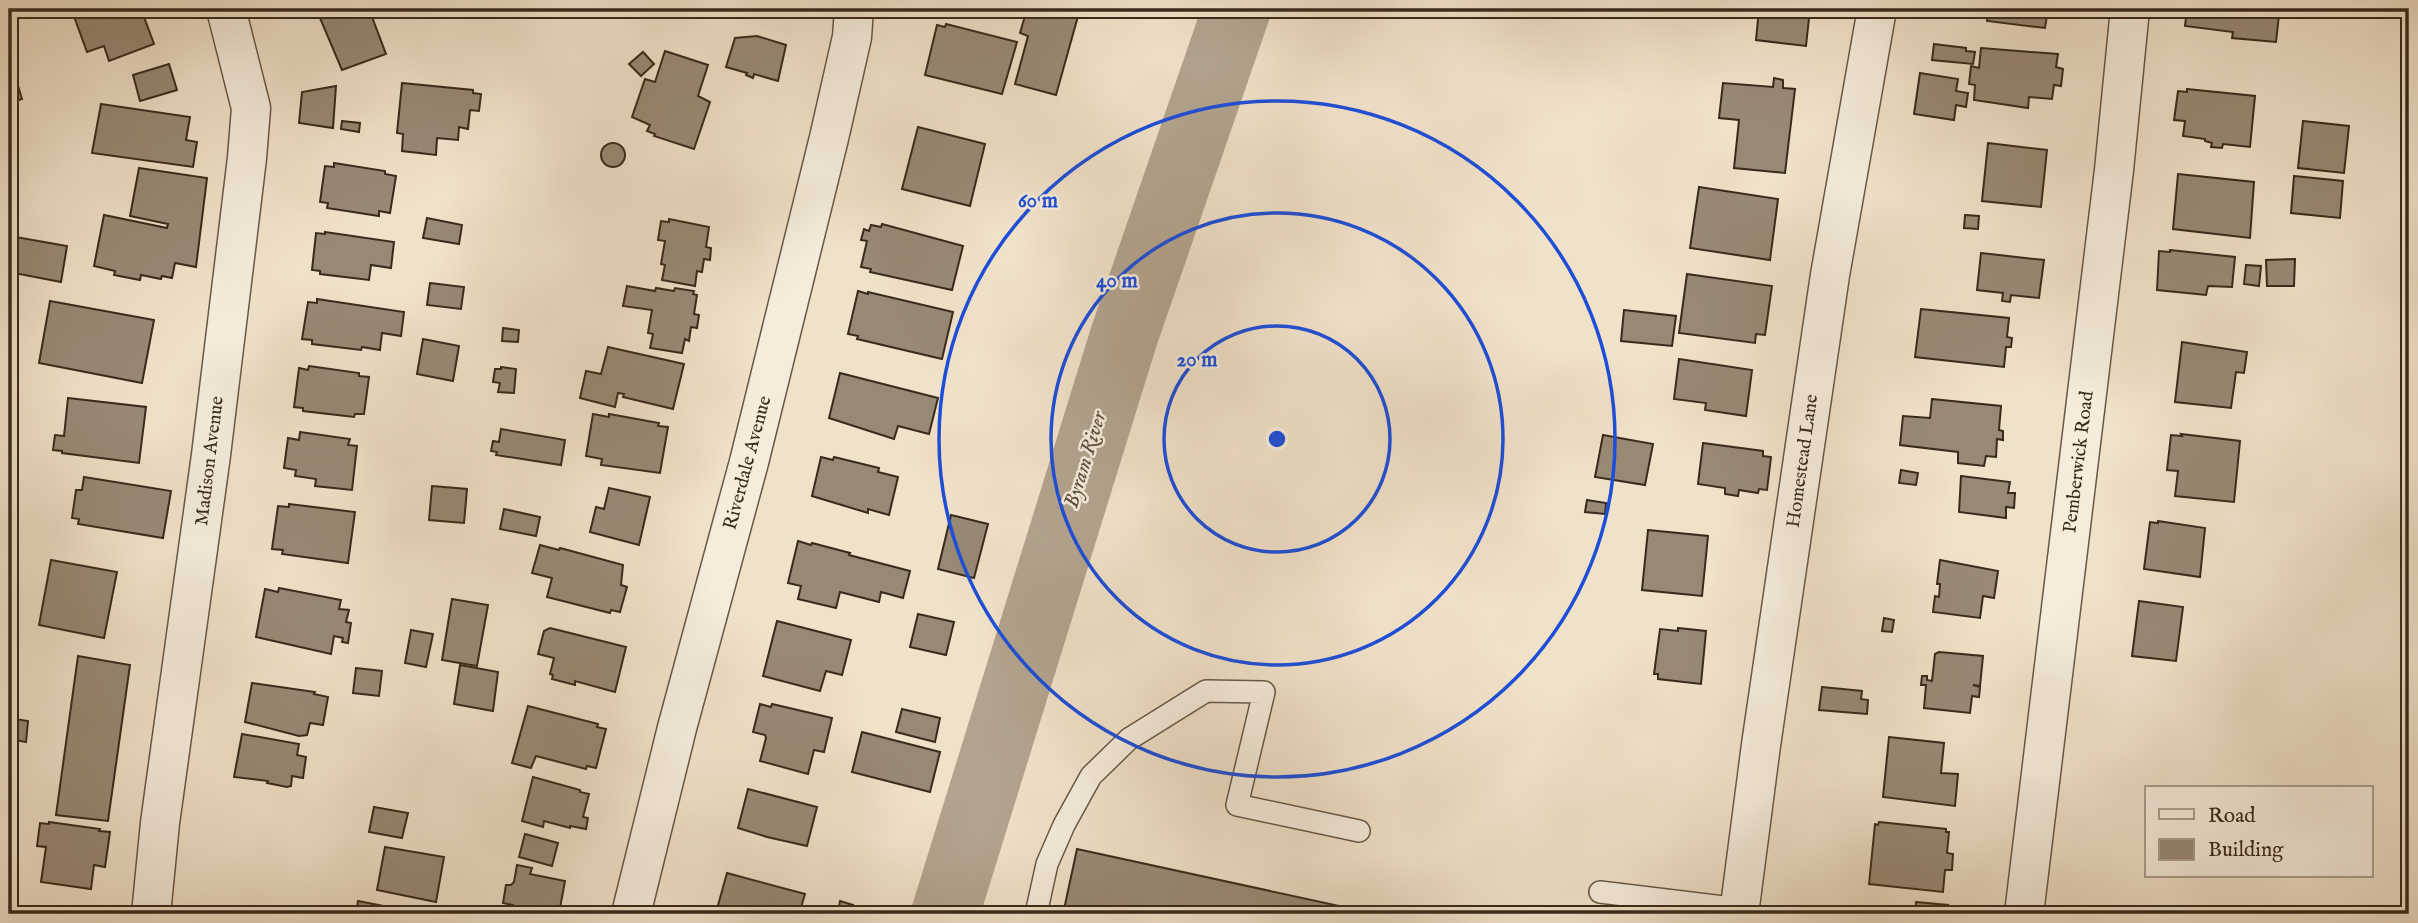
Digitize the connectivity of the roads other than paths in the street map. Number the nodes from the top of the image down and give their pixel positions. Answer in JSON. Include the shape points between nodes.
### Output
{"nodes":[{"id":1,"x":226,"y":9,"type":"edge"},
{"id":2,"x":855,"y":9,"type":"edge"},
{"id":3,"x":1877,"y":9,"type":"edge"},
{"id":4,"x":2130,"y":9,"type":"edge"},
{"id":5,"x":1359,"y":831,"type":"dead end"},
{"id":6,"x":1600,"y":892,"type":"dead end"},
{"id":7,"x":1739,"y":912,"type":"edge"},
{"id":8,"x":151,"y":914,"type":"edge"},
{"id":9,"x":631,"y":914,"type":"edge"},
{"id":10,"x":1036,"y":914,"type":"edge"},
{"id":11,"x":2024,"y":914,"type":"edge"}],
"edges":[{"from":1,"to":8,"type":"street","name":"Madison Avenue","via":[[251,108],[249,133]]},
{"from":2,"to":9,"type":"street","name":"Riverdale Avenue","via":[[829,138],[749,462]]},
{"from":3,"to":7,"type":"street","name":"Homestead Lane","via":[[1830,275]]},
{"from":4,"to":11,"type":"street","name":"Pemberwick Road"},
{"from":5,"to":10,"type":"lane","via":[[1237,806],[1264,692],[1206,691],[1129,738],[1091,776],[1047,864]]},
{"from":6,"to":7,"type":"lane"}]}
